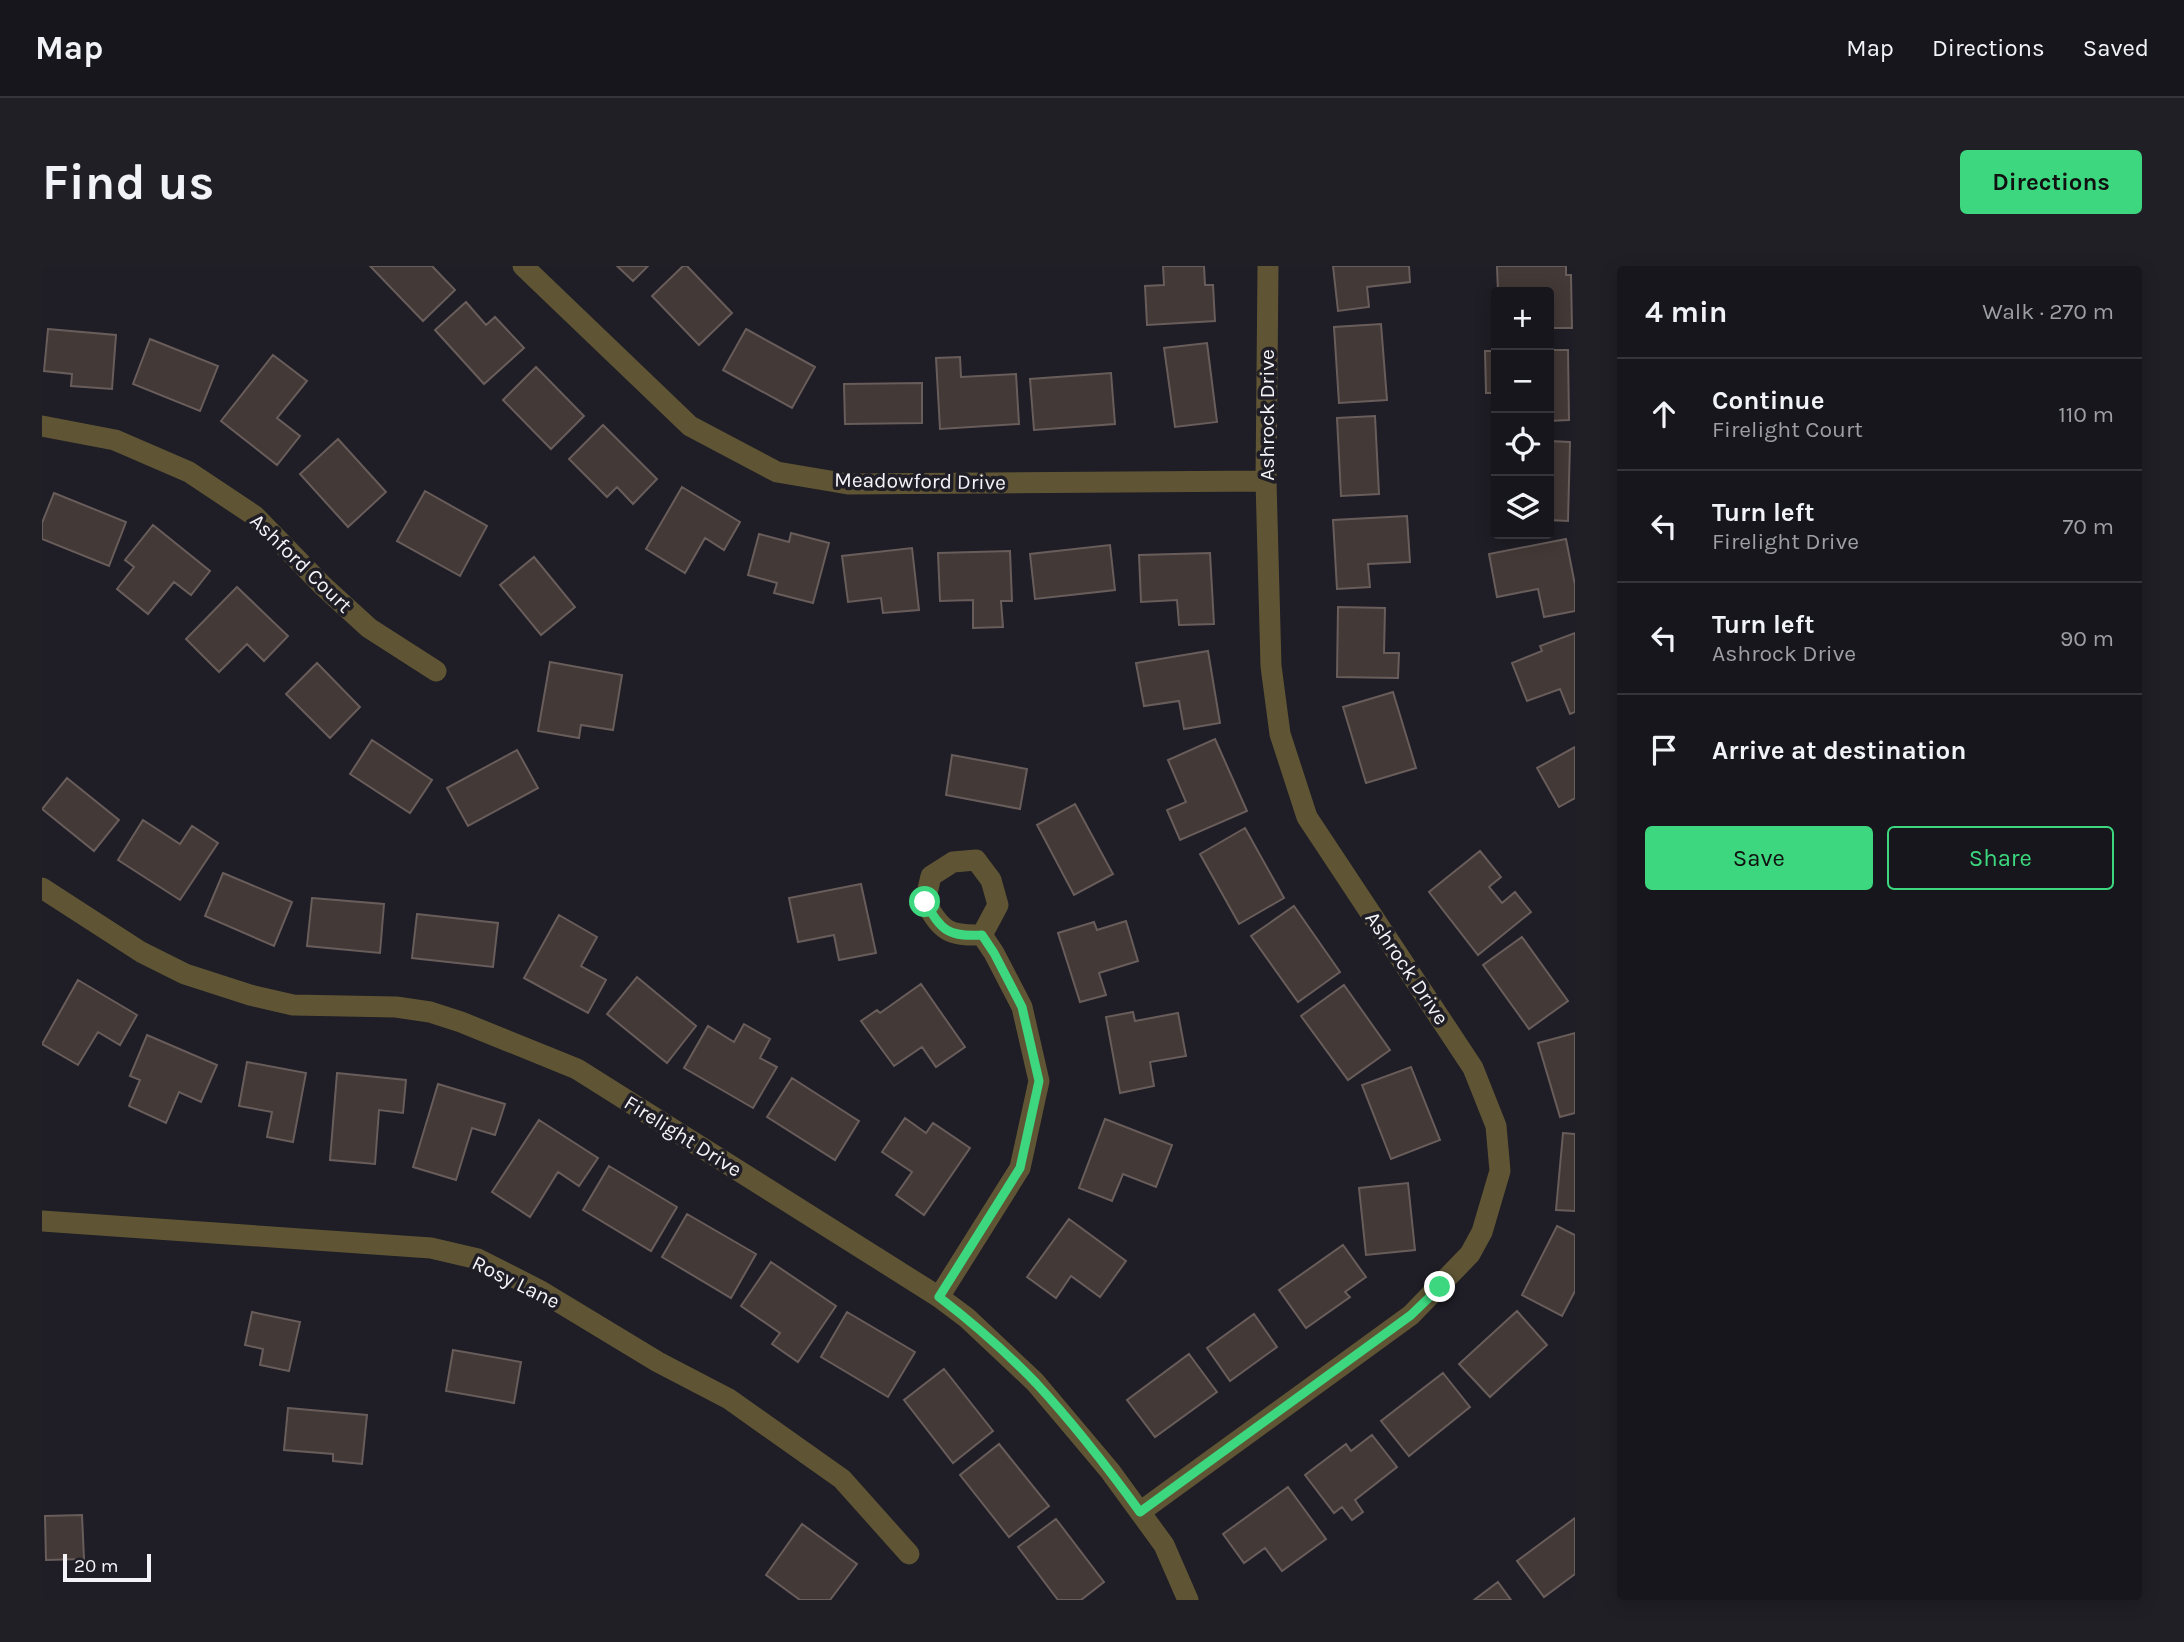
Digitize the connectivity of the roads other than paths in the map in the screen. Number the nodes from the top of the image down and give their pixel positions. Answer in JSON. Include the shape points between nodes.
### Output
{"nodes":[{"id":1,"x":523,"y":266,"type":"edge"},
{"id":2,"x":1268,"y":266,"type":"edge"},
{"id":3,"x":42,"y":425,"type":"edge"},
{"id":4,"x":1266,"y":481,"type":"junction"},
{"id":5,"x":436,"y":671,"type":"dead end"},
{"id":6,"x":42,"y":888,"type":"edge"},
{"id":7,"x":982,"y":935,"type":"dead end"},
{"id":8,"x":42,"y":1221,"type":"edge"},
{"id":9,"x":939,"y":1297,"type":"junction"},
{"id":10,"x":1140,"y":1512,"type":"junction"},
{"id":11,"x":909,"y":1554,"type":"dead end"},
{"id":12,"x":1188,"y":1600,"type":"edge"}],
"edges":[{"from":1,"to":4,"type":"street","name":"Meadowford Drive","via":[[690,426],[777,472],[848,484]]},
{"from":2,"to":4,"type":"street","name":"Ashrock Drive"},
{"from":3,"to":5,"type":"street","name":"Ashford Court","via":[[114,440],[189,472],[255,516],[369,628]]},
{"from":4,"to":10,"type":"street","name":"Ashrock Drive","via":[[1275,707],[1307,817],[1473,1068],[1496,1126],[1500,1171],[1470,1254],[1411,1315]]},
{"from":6,"to":9,"type":"street","name":"Firelight Drive","via":[[141,952],[185,974],[293,1004],[430,1012],[577,1069]]},
{"from":7,"to":9,"type":"street","via":[[1022,1007],[1039,1081],[1020,1168]]},
{"from":8,"to":11,"type":"street","name":"Rosy Lane","via":[[431,1248],[478,1259],[729,1399],[842,1479]]},
{"from":9,"to":10,"type":"street","name":"Firelight Drive","via":[[1035,1382]]},
{"from":10,"to":12,"type":"street","name":"Firelight Drive","via":[[1164,1545]]}]}
